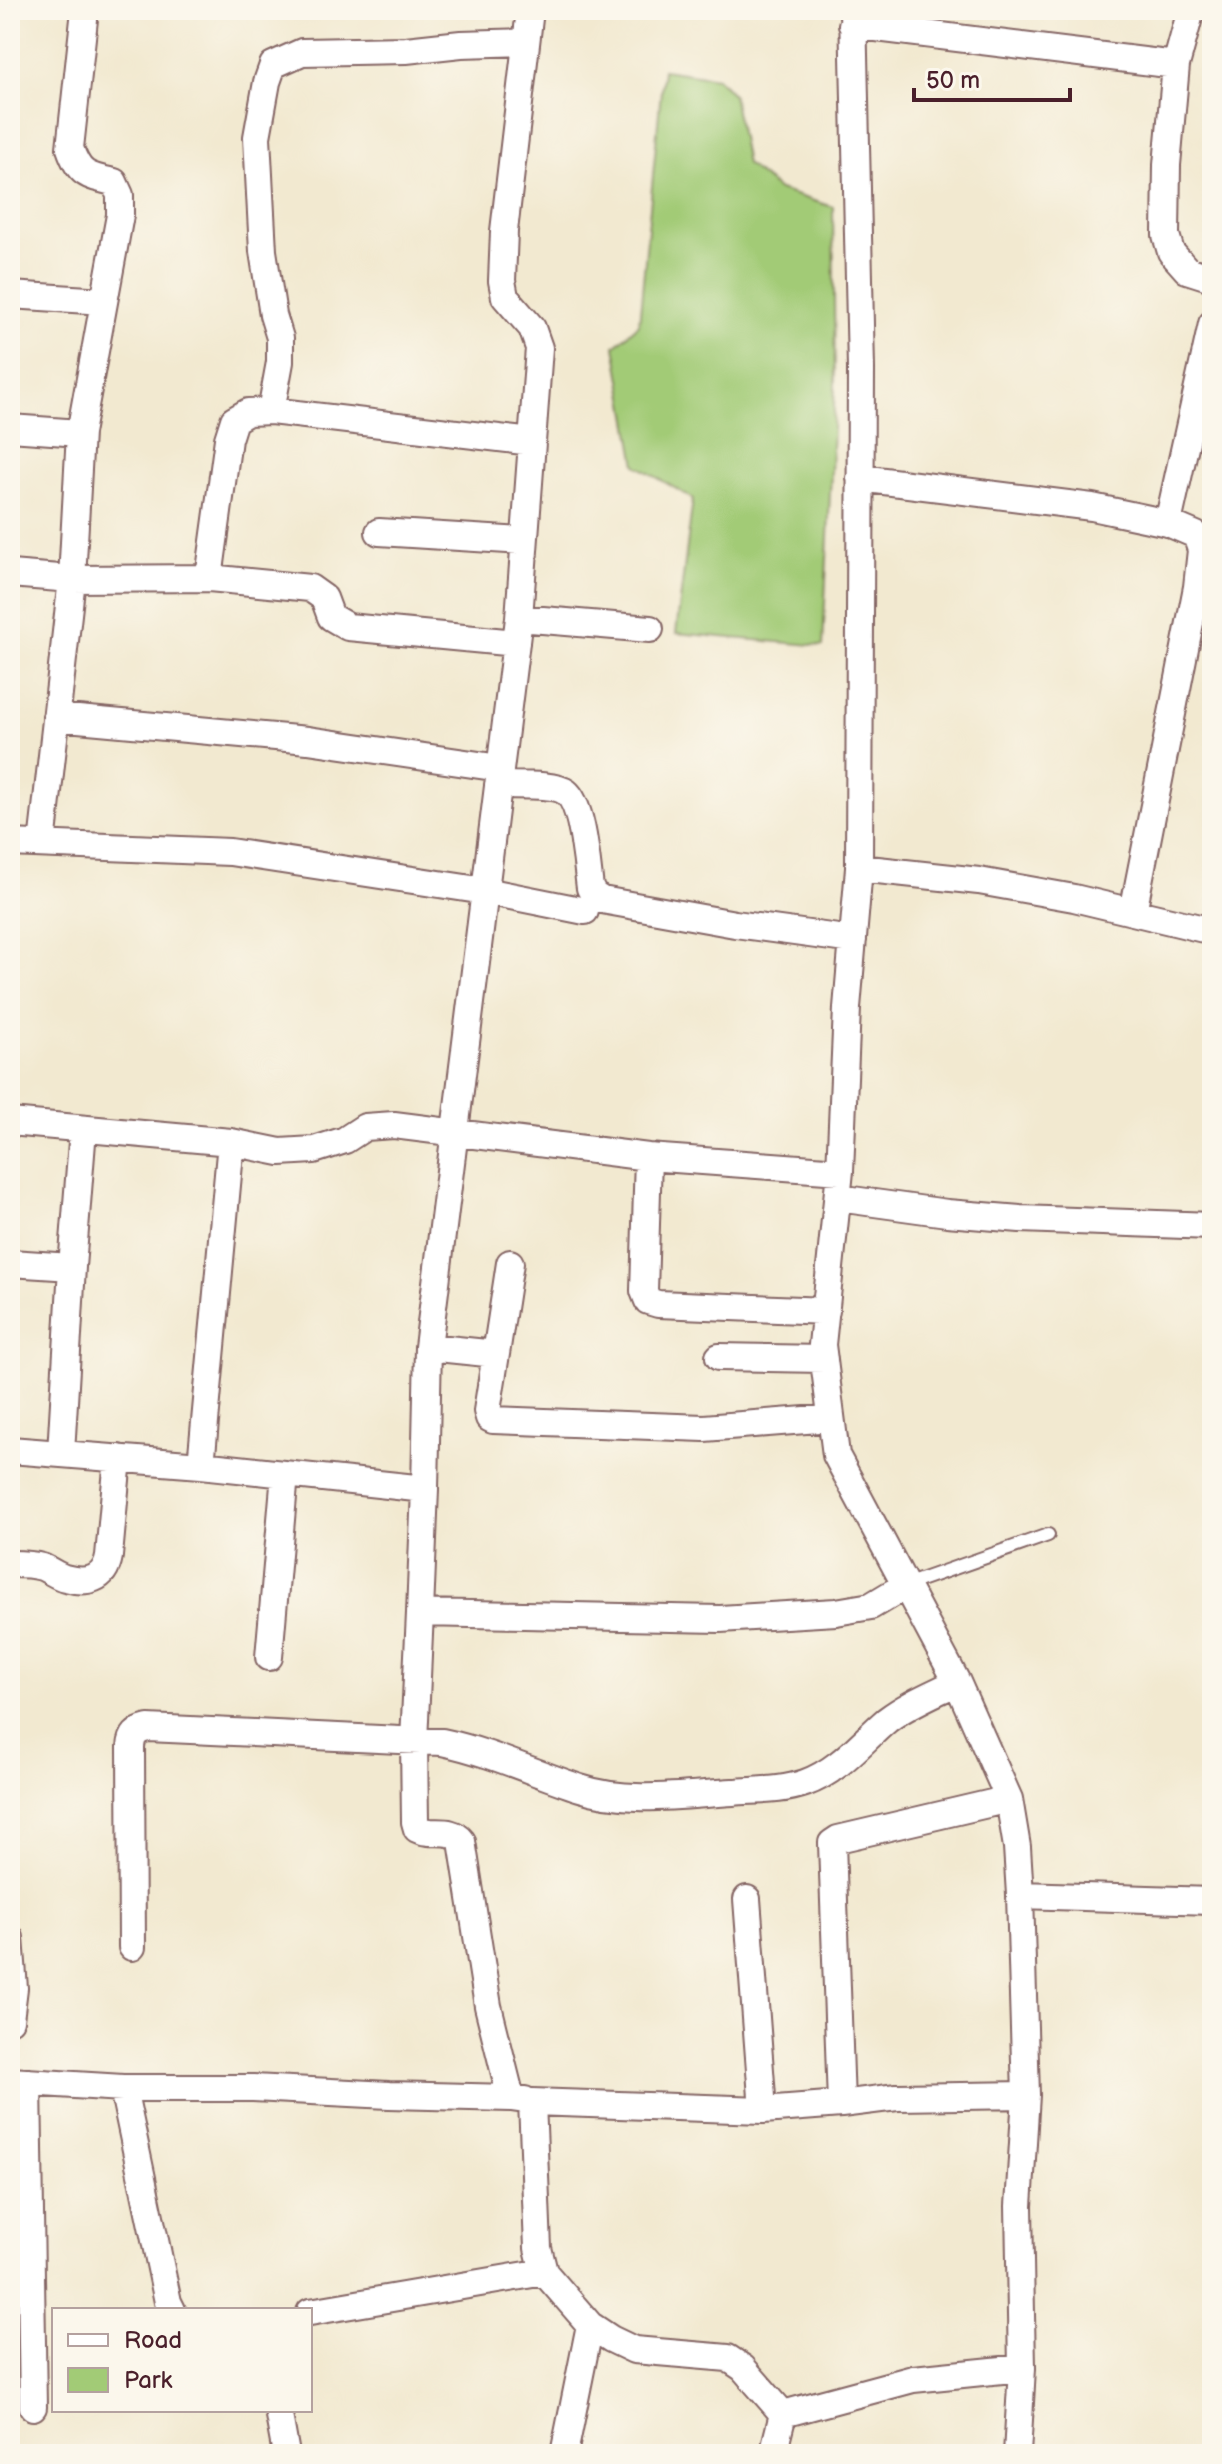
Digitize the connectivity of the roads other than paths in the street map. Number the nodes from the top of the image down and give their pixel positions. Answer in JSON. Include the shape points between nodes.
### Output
{"nodes":[{"id":1,"x":85,"y":10,"type":"edge"},
{"id":2,"x":530,"y":10,"type":"edge"},
{"id":3,"x":1191,"y":10,"type":"edge"},
{"id":4,"x":852,"y":18,"type":"edge"},
{"id":5,"x":526,"y":42,"type":"junction"},
{"id":6,"x":1176,"y":65,"type":"junction"},
{"id":7,"x":1212,"y":278,"type":"edge"},
{"id":8,"x":10,"y":295,"type":"edge"},
{"id":9,"x":104,"y":301,"type":"junction"},
{"id":10,"x":1212,"y":324,"type":"edge"},
{"id":11,"x":271,"y":411,"type":"junction"},
{"id":12,"x":1201,"y":423,"type":"edge"},
{"id":13,"x":10,"y":428,"type":"edge"},
{"id":14,"x":80,"y":433,"type":"junction"},
{"id":15,"x":532,"y":442,"type":"junction"},
{"id":16,"x":860,"y":478,"type":"junction"},
{"id":17,"x":1168,"y":523,"type":"junction"},
{"id":18,"x":379,"y":532,"type":"dead end"},
{"id":19,"x":1204,"y":533,"type":"edge"},
{"id":20,"x":523,"y":541,"type":"junction"},
{"id":21,"x":10,"y":574,"type":"edge"},
{"id":22,"x":209,"y":578,"type":"junction"},
{"id":23,"x":72,"y":579,"type":"junction"},
{"id":24,"x":650,"y":629,"type":"dead end"},
{"id":25,"x":517,"y":630,"type":"junction"},
{"id":26,"x":56,"y":717,"type":"junction"},
{"id":27,"x":499,"y":776,"type":"junction"},
{"id":28,"x":10,"y":843,"type":"edge"},
{"id":29,"x":42,"y":844,"type":"junction"},
{"id":30,"x":859,"y":868,"type":"junction"},
{"id":31,"x":485,"y":891,"type":"junction"},
{"id":32,"x":585,"y":911,"type":"dead end"},
{"id":33,"x":1133,"y":912,"type":"junction"},
{"id":34,"x":1212,"y":931,"type":"edge"},
{"id":35,"x":853,"y":940,"type":"junction"},
{"id":36,"x":10,"y":1122,"type":"edge"},
{"id":37,"x":83,"y":1129,"type":"junction"},
{"id":38,"x":456,"y":1132,"type":"junction"},
{"id":39,"x":231,"y":1142,"type":"junction"},
{"id":40,"x":648,"y":1157,"type":"junction"},
{"id":41,"x":840,"y":1171,"type":"junction"},
{"id":42,"x":838,"y":1198,"type":"junction"},
{"id":43,"x":1212,"y":1226,"type":"edge"},
{"id":44,"x":10,"y":1263,"type":"edge"},
{"id":45,"x":510,"y":1263,"type":"dead end"},
{"id":46,"x":72,"y":1267,"type":"junction"},
{"id":47,"x":826,"y":1311,"type":"junction"},
{"id":48,"x":428,"y":1347,"type":"junction"},
{"id":49,"x":496,"y":1354,"type":"junction"},
{"id":50,"x":719,"y":1357,"type":"dead end"},
{"id":51,"x":824,"y":1359,"type":"junction"},
{"id":52,"x":831,"y":1418,"type":"junction"},
{"id":53,"x":10,"y":1450,"type":"edge"},
{"id":54,"x":61,"y":1453,"type":"junction"},
{"id":55,"x":118,"y":1458,"type":"junction"},
{"id":56,"x":201,"y":1465,"type":"junction"},
{"id":57,"x":285,"y":1474,"type":"junction"},
{"id":58,"x":425,"y":1489,"type":"junction"},
{"id":59,"x":1048,"y":1535,"type":"dead end"},
{"id":60,"x":10,"y":1564,"type":"edge"},
{"id":61,"x":906,"y":1585,"type":"junction"},
{"id":62,"x":420,"y":1613,"type":"junction"},
{"id":63,"x":269,"y":1657,"type":"dead end"},
{"id":64,"x":957,"y":1682,"type":"junction"},
{"id":65,"x":414,"y":1741,"type":"junction"},
{"id":66,"x":1009,"y":1799,"type":"junction"},
{"id":67,"x":1020,"y":1895,"type":"junction"},
{"id":68,"x":747,"y":1899,"type":"dead end"},
{"id":69,"x":1212,"y":1901,"type":"edge"},
{"id":70,"x":10,"y":1938,"type":"edge"},
{"id":71,"x":132,"y":1947,"type":"dead end"},
{"id":72,"x":10,"y":2020,"type":"edge"},
{"id":73,"x":19,"y":2081,"type":"edge"},
{"id":74,"x":123,"y":2088,"type":"junction"},
{"id":75,"x":1026,"y":2095,"type":"junction"},
{"id":76,"x":522,"y":2100,"type":"junction"},
{"id":77,"x":841,"y":2104,"type":"junction"},
{"id":78,"x":763,"y":2110,"type":"junction"},
{"id":79,"x":544,"y":2272,"type":"junction"},
{"id":80,"x":171,"y":2308,"type":"edge"},
{"id":81,"x":312,"y":2312,"type":"edge"},
{"id":82,"x":590,"y":2325,"type":"junction"},
{"id":83,"x":1022,"y":2368,"type":"junction"},
{"id":84,"x":33,"y":2407,"type":"dead end"},
{"id":85,"x":278,"y":2412,"type":"edge"},
{"id":86,"x":783,"y":2414,"type":"junction"},
{"id":87,"x":286,"y":2454,"type":"edge"},
{"id":88,"x":564,"y":2454,"type":"edge"},
{"id":89,"x":773,"y":2454,"type":"edge"},
{"id":90,"x":1017,"y":2454,"type":"edge"}],
"edges":[{"from":1,"to":9,"type":"street","via":[[70,148],[76,165],[88,176],[114,182],[120,195]]},
{"from":2,"to":5,"type":"street"},
{"from":3,"to":6,"type":"street"},
{"from":4,"to":6,"type":"street"},
{"from":4,"to":16,"type":"street"},
{"from":5,"to":11,"type":"street","via":[[302,52],[273,65],[257,137],[263,251],[280,338]]},
{"from":5,"to":15,"type":"street","via":[[502,281],[505,297],[532,328],[539,348]]},
{"from":6,"to":7,"type":"street","via":[[1166,235],[1171,252],[1187,270]]},
{"from":8,"to":9,"type":"street"},
{"from":9,"to":14,"type":"street"},
{"from":10,"to":12,"type":"street"},
{"from":11,"to":15,"type":"street"},
{"from":11,"to":22,"type":"street","via":[[248,412],[234,420]]},
{"from":12,"to":17,"type":"street"},
{"from":13,"to":14,"type":"street"},
{"from":14,"to":23,"type":"street"},
{"from":15,"to":20,"type":"street"},
{"from":16,"to":17,"type":"street","via":[[1092,507]]},
{"from":16,"to":30,"type":"street"},
{"from":17,"to":19,"type":"street"},
{"from":18,"to":20,"type":"street"},
{"from":19,"to":33,"type":"street"},
{"from":20,"to":25,"type":"street"},
{"from":21,"to":23,"type":"street"},
{"from":22,"to":23,"type":"street"},
{"from":22,"to":25,"type":"street","via":[[310,588],[324,598],[331,617],[348,627]]},
{"from":23,"to":26,"type":"street"},
{"from":24,"to":25,"type":"street"},
{"from":25,"to":27,"type":"street"},
{"from":26,"to":27,"type":"street","via":[[308,740]]},
{"from":26,"to":29,"type":"street"},
{"from":27,"to":31,"type":"street"},
{"from":27,"to":35,"type":"street","via":[[567,792],[576,807],[590,888],[602,900]]},
{"from":28,"to":29,"type":"street"},
{"from":29,"to":31,"type":"street","via":[[230,852]]},
{"from":30,"to":33,"type":"street","via":[[979,881]]},
{"from":30,"to":35,"type":"street"},
{"from":31,"to":32,"type":"street"},
{"from":31,"to":38,"type":"street"},
{"from":33,"to":34,"type":"street"},
{"from":35,"to":41,"type":"street"},
{"from":36,"to":37,"type":"street"},
{"from":37,"to":39,"type":"street"},
{"from":37,"to":46,"type":"street"},
{"from":38,"to":39,"type":"street","via":[[365,1127],[314,1150],[280,1152]]},
{"from":38,"to":40,"type":"street"},
{"from":38,"to":48,"type":"street"},
{"from":39,"to":56,"type":"street"},
{"from":40,"to":41,"type":"street"},
{"from":40,"to":47,"type":"street","via":[[648,1301]]},
{"from":41,"to":42,"type":"street"},
{"from":42,"to":43,"type":"street","via":[[1020,1219]]},
{"from":42,"to":47,"type":"street"},
{"from":44,"to":46,"type":"street"},
{"from":45,"to":49,"type":"street"},
{"from":46,"to":54,"type":"street"},
{"from":47,"to":51,"type":"street"},
{"from":48,"to":49,"type":"street"},
{"from":48,"to":58,"type":"street"},
{"from":49,"to":52,"type":"street","via":[[487,1411],[493,1420],[704,1428]]},
{"from":50,"to":51,"type":"street"},
{"from":51,"to":52,"type":"street"},
{"from":52,"to":61,"type":"street","via":[[836,1455]]},
{"from":53,"to":54,"type":"street"},
{"from":54,"to":55,"type":"street"},
{"from":55,"to":56,"type":"street"},
{"from":55,"to":60,"type":"street","via":[[109,1556],[102,1575],[66,1578],[42,1567]]},
{"from":56,"to":57,"type":"street"},
{"from":57,"to":58,"type":"street"},
{"from":57,"to":63,"type":"street"},
{"from":58,"to":62,"type":"street"},
{"from":59,"to":61,"type":"lane"},
{"from":61,"to":62,"type":"street","via":[[871,1606],[720,1619]]},
{"from":61,"to":64,"type":"street"},
{"from":62,"to":65,"type":"street"},
{"from":64,"to":65,"type":"street","via":[[886,1721],[830,1770],[780,1789],[606,1794],[475,1748]]},
{"from":64,"to":66,"type":"street"},
{"from":65,"to":71,"type":"street","via":[[138,1730],[131,1747]]},
{"from":65,"to":76,"type":"street","via":[[417,1829],[450,1832],[462,1841],[488,2006]]},
{"from":66,"to":67,"type":"street"},
{"from":66,"to":77,"type":"street","via":[[832,1843]]},
{"from":67,"to":69,"type":"street"},
{"from":67,"to":75,"type":"street"},
{"from":68,"to":78,"type":"street"},
{"from":70,"to":72,"type":"street"},
{"from":73,"to":74,"type":"street"},
{"from":73,"to":84,"type":"street"},
{"from":74,"to":76,"type":"street"},
{"from":74,"to":80,"type":"street"},
{"from":75,"to":77,"type":"street","via":[[897,2097]]},
{"from":75,"to":83,"type":"street","via":[[1019,2206]]},
{"from":76,"to":78,"type":"street"},
{"from":76,"to":79,"type":"street"},
{"from":77,"to":78,"type":"street"},
{"from":79,"to":81,"type":"street"},
{"from":79,"to":82,"type":"street"},
{"from":82,"to":86,"type":"street","via":[[634,2350],[728,2358]]},
{"from":82,"to":88,"type":"street"},
{"from":83,"to":86,"type":"street","via":[[913,2379]]},
{"from":83,"to":90,"type":"street"},
{"from":85,"to":87,"type":"street"},
{"from":86,"to":89,"type":"street"}]}
